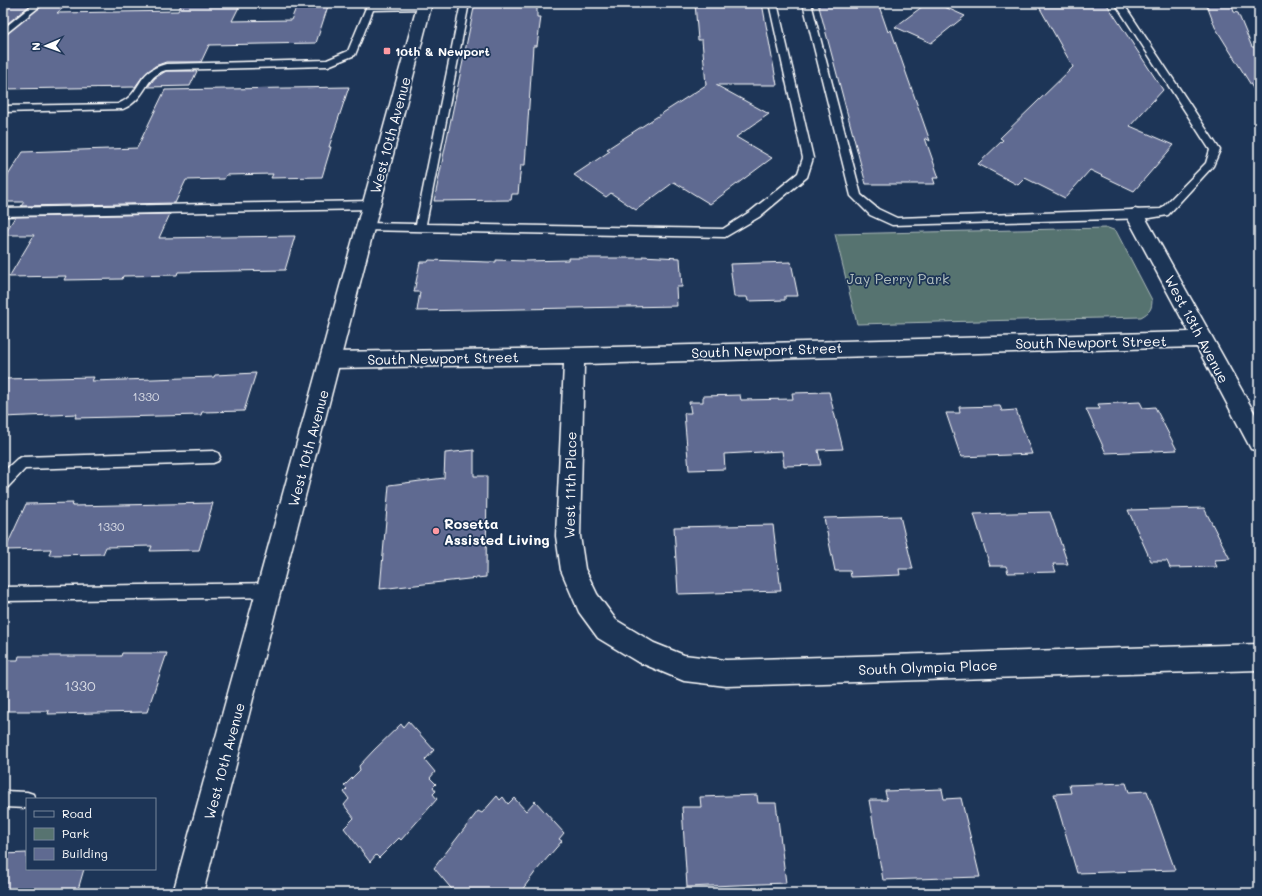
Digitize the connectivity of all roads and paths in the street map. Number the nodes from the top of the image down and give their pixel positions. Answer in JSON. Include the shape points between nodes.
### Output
{"nodes":[{"id":1,"x":40,"y":3,"type":"edge"},
{"id":2,"x":465,"y":3,"type":"edge"},
{"id":3,"x":773,"y":3,"type":"edge"},
{"id":4,"x":807,"y":3,"type":"edge"},
{"id":5,"x":1119,"y":3,"type":"edge"},
{"id":6,"x":371,"y":5,"type":"edge"},
{"id":7,"x":425,"y":5,"type":"edge"},
{"id":8,"x":3,"y":33,"type":"edge"},
{"id":9,"x":3,"y":109,"type":"edge"},
{"id":10,"x":372,"y":205,"type":"junction"},
{"id":11,"x":3,"y":212,"type":"edge"},
{"id":12,"x":1135,"y":215,"type":"junction"},
{"id":13,"x":366,"y":227,"type":"junction"},
{"id":14,"x":420,"y":228,"type":"junction"},
{"id":15,"x":1202,"y":339,"type":"junction"},
{"id":16,"x":574,"y":356,"type":"junction"},
{"id":17,"x":331,"y":360,"type":"junction"},
{"id":18,"x":1259,"y":442,"type":"edge"},
{"id":19,"x":213,"y":457,"type":"dead end"},
{"id":20,"x":3,"y":483,"type":"edge"},
{"id":21,"x":270,"y":590,"type":"junction"},
{"id":22,"x":3,"y":594,"type":"edge"},
{"id":23,"x":607,"y":629,"type":"joint"},
{"id":24,"x":1259,"y":657,"type":"edge"},
{"id":25,"x":3,"y":799,"type":"edge"},
{"id":26,"x":26,"y":800,"type":"edge"},
{"id":27,"x":188,"y":893,"type":"edge"}],
"edges":[{"from":1,"to":8,"type":"lane"},
{"from":2,"to":14,"type":"lane"},
{"from":3,"to":14,"type":"lane","via":[[808,158],[803,175],[755,214],[725,233]]},
{"from":4,"to":12,"type":"lane","via":[[856,196],[874,212],[896,222]]},
{"from":5,"to":12,"type":"lane","via":[[1214,150],[1210,164],[1164,212]]},
{"from":6,"to":7,"type":"lane"},
{"from":6,"to":9,"type":"lane","via":[[352,53],[328,63],[166,68],[155,70],[146,78],[134,100],[120,107]]},
{"from":7,"to":10,"type":"street","name":"West 10th Avenue"},
{"from":10,"to":11,"type":"lane"},
{"from":10,"to":13,"type":"street","name":"West 10th Avenue"},
{"from":12,"to":15,"type":"street","name":"West 13th Avenue"},
{"from":13,"to":14,"type":"lane"},
{"from":13,"to":17,"type":"street","name":"West 10th Avenue"},
{"from":15,"to":16,"type":"street","name":"South Newport Street"},
{"from":15,"to":18,"type":"street","name":"West 13th Avenue"},
{"from":16,"to":17,"type":"street","name":"South Newport Street"},
{"from":16,"to":23,"type":"street","name":"West 11th Place","via":[[568,536],[573,570],[588,603]]},
{"from":17,"to":21,"type":"street","name":"West 10th Avenue"},
{"from":19,"to":20,"type":"lane","via":[[22,463]]},
{"from":21,"to":22,"type":"lane"},
{"from":21,"to":27,"type":"street","name":"West 10th Avenue"},
{"from":23,"to":24,"type":"street","name":"South Olympia Place","via":[[645,652],[684,668],[726,673]]},
{"from":25,"to":26,"type":"lane"}]}
